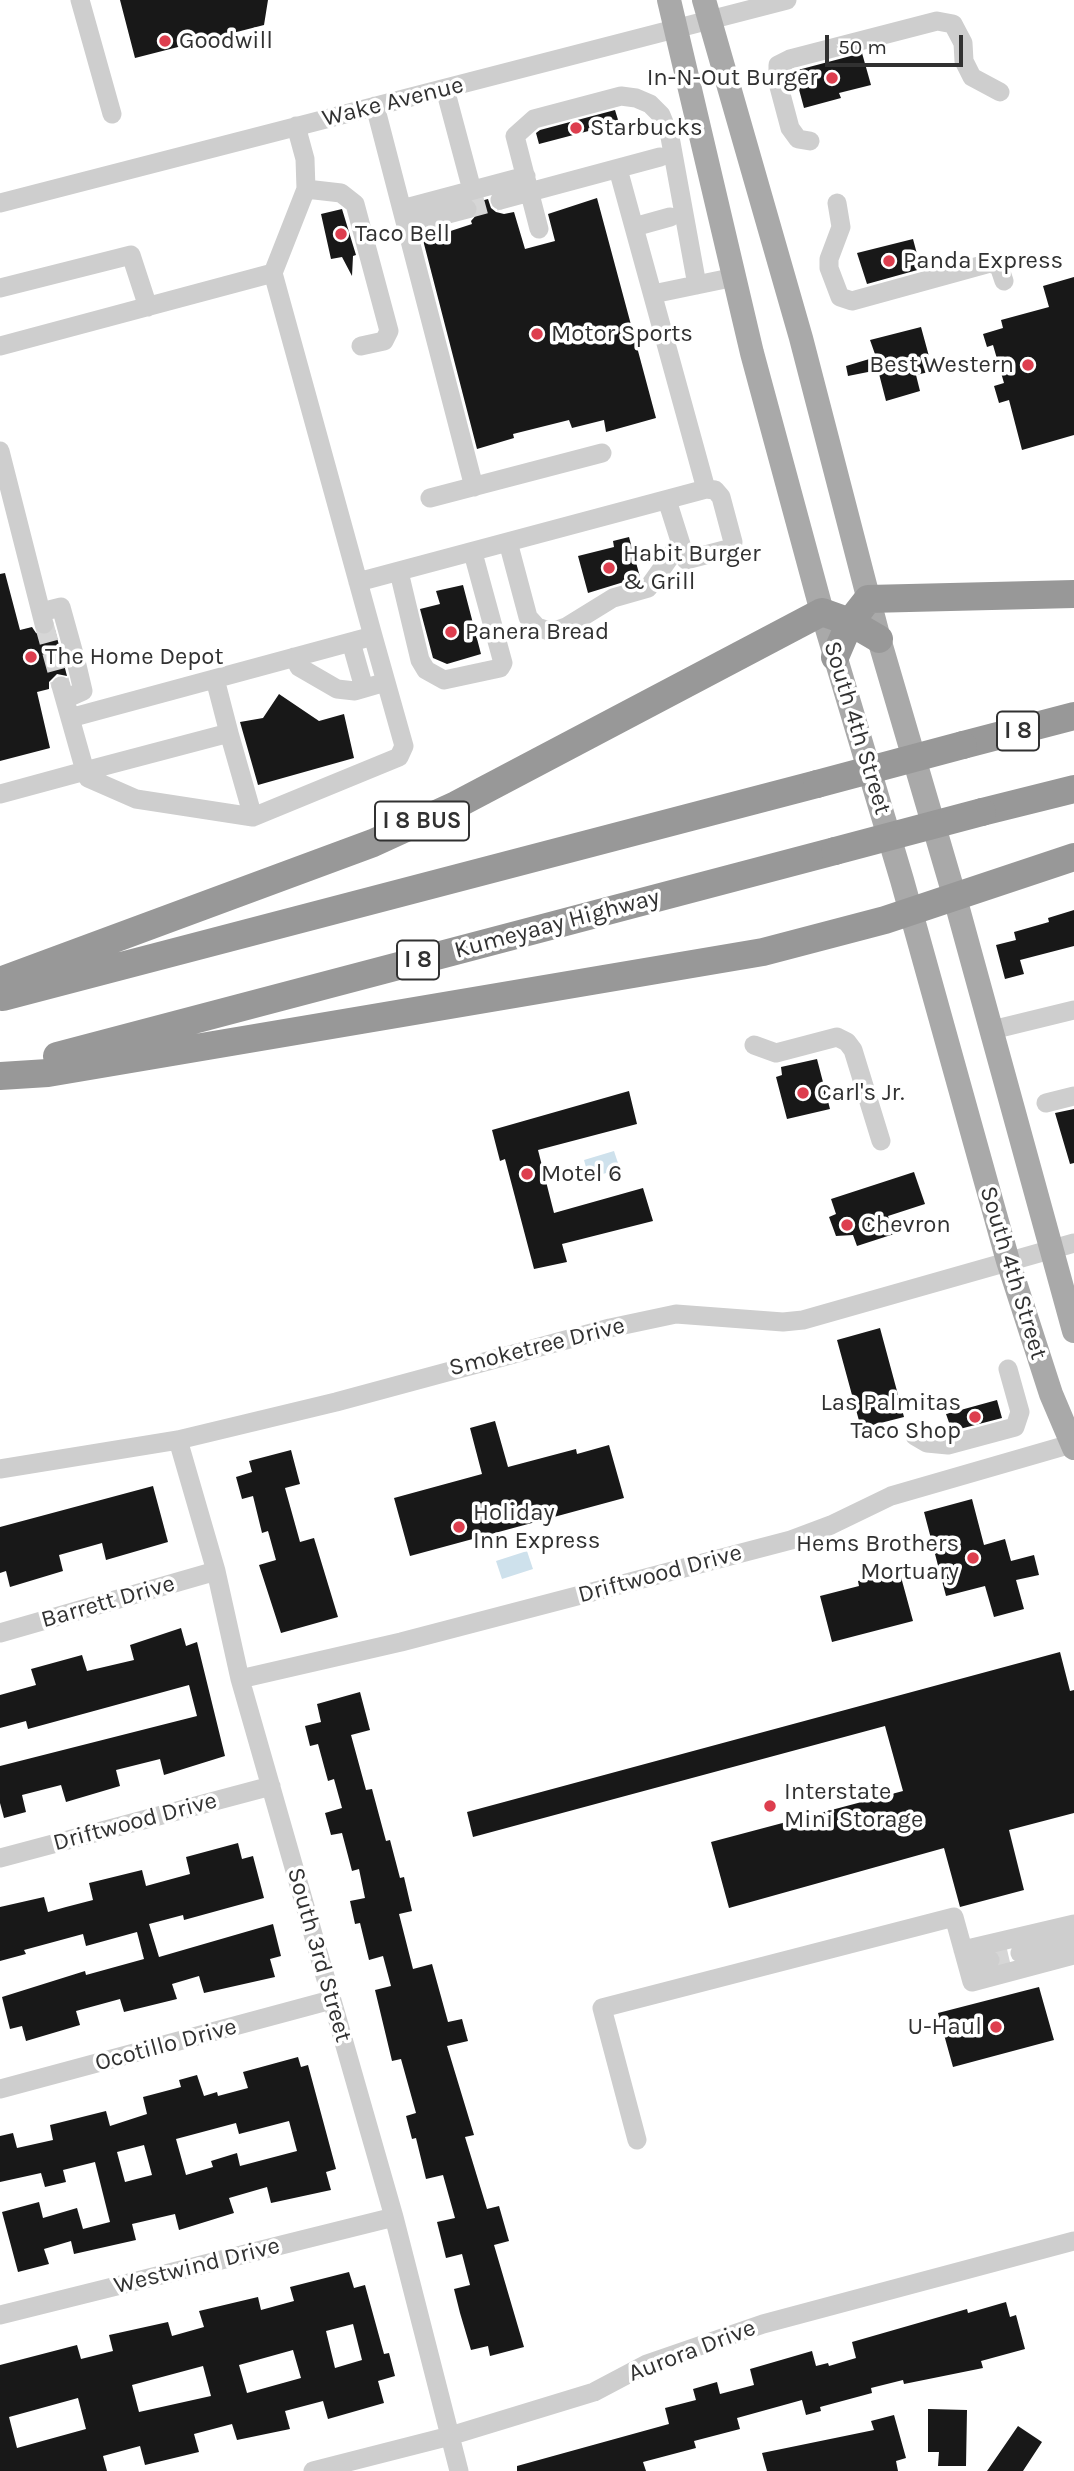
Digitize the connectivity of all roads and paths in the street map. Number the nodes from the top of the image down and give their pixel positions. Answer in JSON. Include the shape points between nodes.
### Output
{"nodes":[{"id":1,"x":80,"y":0,"type":"edge"},
{"id":2,"x":669,"y":0,"type":"edge"},
{"id":3,"x":787,"y":0,"type":"edge"},
{"id":4,"x":707,"y":10,"type":"edge"},
{"id":5,"x":677,"y":30,"type":"junction"},
{"id":6,"x":445,"y":89,"type":"junction"},
{"id":7,"x":1000,"y":92,"type":"dead end"},
{"id":8,"x":375,"y":106,"type":"junction"},
{"id":9,"x":112,"y":114,"type":"dead end"},
{"id":10,"x":296,"y":126,"type":"junction"},
{"id":11,"x":810,"y":141,"type":"dead end"},
{"id":12,"x":660,"y":157,"type":"dead end"},
{"id":13,"x":618,"y":169,"type":"junction"},
{"id":14,"x":527,"y":184,"type":"junction"},
{"id":15,"x":306,"y":189,"type":"junction"},
{"id":16,"x":469,"y":200,"type":"junction"},
{"id":17,"x":500,"y":200,"type":"tunnel mouth"},
{"id":18,"x":0,"y":203,"type":"edge"},
{"id":19,"x":837,"y":203,"type":"dead end"},
{"id":20,"x":404,"y":217,"type":"junction"},
{"id":21,"x":670,"y":217,"type":"dead end"},
{"id":22,"x":634,"y":227,"type":"junction"},
{"id":23,"x":539,"y":229,"type":"dead end"},
{"id":24,"x":273,"y":273,"type":"junction"},
{"id":25,"x":735,"y":277,"type":"junction"},
{"id":26,"x":1004,"y":281,"type":"dead end"},
{"id":27,"x":697,"y":285,"type":"junction"},
{"id":28,"x":0,"y":288,"type":"edge"},
{"id":29,"x":653,"y":294,"type":"junction"},
{"id":30,"x":148,"y":307,"type":"junction"},
{"id":31,"x":0,"y":346,"type":"edge"},
{"id":32,"x":362,"y":346,"type":"dead end"},
{"id":33,"x":0,"y":451,"type":"edge"},
{"id":34,"x":602,"y":453,"type":"dead end"},
{"id":35,"x":474,"y":487,"type":"junction"},
{"id":36,"x":706,"y":489,"type":"junction"},
{"id":37,"x":430,"y":498,"type":"dead end"},
{"id":38,"x":667,"y":500,"type":"junction"},
{"id":39,"x":508,"y":542,"type":"junction"},
{"id":40,"x":681,"y":548,"type":"junction"},
{"id":41,"x":472,"y":552,"type":"junction"},
{"id":42,"x":398,"y":572,"type":"junction"},
{"id":43,"x":359,"y":582,"type":"junction"},
{"id":44,"x":1074,"y":594,"type":"edge"},
{"id":45,"x":868,"y":599,"type":"junction"},
{"id":46,"x":822,"y":612,"type":"junction"},
{"id":47,"x":850,"y":622,"type":"junction"},
{"id":48,"x":373,"y":636,"type":"junction"},
{"id":49,"x":879,"y":639,"type":"junction"},
{"id":50,"x":351,"y":642,"type":"junction"},
{"id":51,"x":295,"y":657,"type":"junction"},
{"id":52,"x":835,"y":657,"type":"junction"},
{"id":53,"x":215,"y":680,"type":"junction"},
{"id":54,"x":386,"y":682,"type":"junction"},
{"id":55,"x":364,"y":688,"type":"junction"},
{"id":56,"x":65,"y":701,"type":"junction"},
{"id":57,"x":1074,"y":716,"type":"edge"},
{"id":58,"x":229,"y":733,"type":"junction"},
{"id":59,"x":85,"y":771,"type":"junction"},
{"id":60,"x":1074,"y":789,"type":"edge"},
{"id":61,"x":0,"y":794,"type":"edge"},
{"id":62,"x":253,"y":817,"type":"junction"},
{"id":63,"x":1074,"y":857,"type":"edge"},
{"id":64,"x":955,"y":898,"type":"junction"},
{"id":65,"x":911,"y":912,"type":"junction"},
{"id":66,"x":0,"y":981,"type":"edge"},
{"id":67,"x":0,"y":998,"type":"edge"},
{"id":68,"x":1074,"y":1010,"type":"edge"},
{"id":69,"x":992,"y":1030,"type":"junction"},
{"id":70,"x":754,"y":1045,"type":"dead end"},
{"id":71,"x":0,"y":1070,"type":"edge"},
{"id":72,"x":0,"y":1076,"type":"edge"},
{"id":73,"x":1074,"y":1096,"type":"edge"},
{"id":74,"x":1046,"y":1103,"type":"dead end"},
{"id":75,"x":881,"y":1141,"type":"dead end"},
{"id":76,"x":1062,"y":1246,"type":"edge"},
{"id":77,"x":1008,"y":1261,"type":"junction"},
{"id":78,"x":1074,"y":1331,"type":"edge"},
{"id":79,"x":1008,"y":1369,"type":"dead end"},
{"id":80,"x":915,"y":1436,"type":"dead end"},
{"id":81,"x":177,"y":1440,"type":"junction"},
{"id":82,"x":1072,"y":1446,"type":"edge"},
{"id":83,"x":0,"y":1469,"type":"edge"},
{"id":84,"x":216,"y":1571,"type":"junction"},
{"id":85,"x":0,"y":1633,"type":"edge"},
{"id":86,"x":240,"y":1679,"type":"junction"},
{"id":87,"x":271,"y":1786,"type":"junction"},
{"id":88,"x":0,"y":1858,"type":"edge"},
{"id":89,"x":1074,"y":1924,"type":"edge"},
{"id":90,"x":1074,"y":1939,"type":"edge"},
{"id":91,"x":1020,"y":1953,"type":"tunnel mouth"},
{"id":92,"x":1074,"y":1955,"type":"edge"},
{"id":93,"x":966,"y":1958,"type":"junction"},
{"id":94,"x":990,"y":1960,"type":"tunnel mouth"},
{"id":95,"x":331,"y":2000,"type":"junction"},
{"id":96,"x":0,"y":2089,"type":"edge"},
{"id":97,"x":637,"y":2140,"type":"dead end"},
{"id":98,"x":394,"y":2217,"type":"junction"},
{"id":99,"x":1074,"y":2241,"type":"edge"},
{"id":100,"x":0,"y":2315,"type":"edge"},
{"id":101,"x":450,"y":2436,"type":"junction"},
{"id":102,"x":313,"y":2471,"type":"edge"},
{"id":103,"x":459,"y":2471,"type":"edge"}],
"edges":[{"from":1,"to":9,"type":"street"},
{"from":2,"to":5,"type":"main road","name":"South 4th Street"},
{"from":3,"to":4,"type":"street","name":"Wake Avenue"},
{"from":4,"to":5,"type":"street","name":"Wake Avenue"},
{"from":4,"to":45,"type":"main road","name":"South 4th Street","via":[[802,338]]},
{"from":5,"to":6,"type":"street","name":"Wake Avenue"},
{"from":5,"to":25,"type":"main road","name":"South 4th Street"},
{"from":6,"to":8,"type":"street","name":"Wake Avenue"},
{"from":6,"to":16,"type":"street"},
{"from":7,"to":11,"type":"street","via":[[972,77],[953,24],[937,22],[790,59],[778,65],[778,83],[790,128],[798,139]]},
{"from":8,"to":10,"type":"street","name":"Wake Avenue"},
{"from":8,"to":20,"type":"street"},
{"from":10,"to":15,"type":"street"},
{"from":10,"to":18,"type":"street","name":"Wake Avenue"},
{"from":12,"to":13,"type":"street"},
{"from":13,"to":14,"type":"street"},
{"from":13,"to":22,"type":"street"},
{"from":14,"to":16,"type":"street"},
{"from":14,"to":17,"type":"street"},
{"from":14,"to":23,"type":"street"},
{"from":14,"to":27,"type":"street","via":[[515,136],[534,119],[621,96],[650,104],[670,136]]},
{"from":15,"to":24,"type":"street"},
{"from":15,"to":32,"type":"street","via":[[341,193],[355,204],[389,331],[384,341]]},
{"from":16,"to":20,"type":"street"},
{"from":19,"to":26,"type":"street","via":[[841,227],[829,268],[840,297],[852,301],[990,263],[999,267]]},
{"from":20,"to":35,"type":"street"},
{"from":21,"to":22,"type":"street"},
{"from":22,"to":29,"type":"street"},
{"from":24,"to":30,"type":"street"},
{"from":24,"to":43,"type":"street"},
{"from":25,"to":27,"type":"street"},
{"from":25,"to":46,"type":"main road","name":"South 4th Street"},
{"from":27,"to":29,"type":"street"},
{"from":28,"to":30,"type":"street","via":[[131,255]]},
{"from":29,"to":36,"type":"street"},
{"from":30,"to":31,"type":"street"},
{"from":33,"to":56,"type":"street","via":[[43,618],[61,607],[76,661],[83,691]]},
{"from":34,"to":35,"type":"street"},
{"from":35,"to":37,"type":"street"},
{"from":36,"to":38,"type":"street"},
{"from":36,"to":40,"type":"street","via":[[721,497],[732,548],[692,561],[686,560]]},
{"from":38,"to":39,"type":"street"},
{"from":38,"to":40,"type":"street"},
{"from":39,"to":40,"type":"street","via":[[528,617],[537,628],[552,632],[613,598],[648,588]]},
{"from":39,"to":41,"type":"street"},
{"from":41,"to":42,"type":"street"},
{"from":41,"to":42,"type":"street","via":[[503,666],[464,678],[433,676],[420,660]]},
{"from":42,"to":43,"type":"street"},
{"from":43,"to":48,"type":"street"},
{"from":44,"to":45,"type":"highway"},
{"from":45,"to":47,"type":"highway"},
{"from":45,"to":49,"type":"main road","name":"South 4th Street"},
{"from":46,"to":47,"type":"highway"},
{"from":46,"to":52,"type":"main road","name":"South 4th Street"},
{"from":46,"to":66,"type":"highway","number":"I 8 BUS","via":[[456,805],[373,843]]},
{"from":47,"to":49,"type":"highway"},
{"from":47,"to":52,"type":"highway"},
{"from":48,"to":50,"type":"street"},
{"from":48,"to":54,"type":"street"},
{"from":49,"to":64,"type":"main road","name":"South 4th Street"},
{"from":50,"to":51,"type":"street"},
{"from":50,"to":55,"type":"street"},
{"from":51,"to":53,"type":"street"},
{"from":51,"to":55,"type":"street","via":[[299,667],[337,689]]},
{"from":52,"to":65,"type":"main road","name":"South 4th Street"},
{"from":53,"to":56,"type":"street"},
{"from":53,"to":58,"type":"street"},
{"from":54,"to":55,"type":"street"},
{"from":54,"to":62,"type":"street","via":[[404,746],[399,757]]},
{"from":56,"to":59,"type":"street"},
{"from":57,"to":67,"type":"highway","number":"I 8","bridge":true},
{"from":58,"to":59,"type":"street"},
{"from":58,"to":62,"type":"street"},
{"from":59,"to":61,"type":"street"},
{"from":59,"to":62,"type":"street","via":[[88,778],[136,799]]},
{"from":60,"to":71,"type":"highway","name":"Kumeyaay Highway","number":"I 8","bridge":true},
{"from":63,"to":64,"type":"highway"},
{"from":64,"to":65,"type":"highway"},
{"from":64,"to":69,"type":"main road","name":"South 4th Street"},
{"from":65,"to":72,"type":"highway","via":[[763,952],[48,1073]]},
{"from":65,"to":77,"type":"main road","name":"South 4th Street"},
{"from":68,"to":69,"type":"street"},
{"from":69,"to":76,"type":"main road","name":"South 4th Street"},
{"from":70,"to":75,"type":"street","via":[[776,1053],[837,1037],[847,1042]]},
{"from":73,"to":74,"type":"street"},
{"from":76,"to":77,"type":"street","name":"Smoketree Drive"},
{"from":76,"to":78,"type":"main road","name":"South 4th Street"},
{"from":77,"to":81,"type":"street","name":"Smoketree Drive","via":[[803,1320],[676,1314],[622,1325]]},
{"from":77,"to":82,"type":"main road","name":"South 4th Street"},
{"from":79,"to":80,"type":"street","via":[[1020,1412],[1015,1427],[948,1445],[927,1443]]},
{"from":81,"to":83,"type":"street","name":"Smoketree Drive"},
{"from":81,"to":84,"type":"street","name":"South 3rd Street"},
{"from":82,"to":86,"type":"street","name":"Driftwood Drive","via":[[891,1496],[791,1540],[401,1642]]},
{"from":84,"to":85,"type":"street","name":"Barrett Drive"},
{"from":84,"to":86,"type":"street","name":"South 3rd Street"},
{"from":86,"to":87,"type":"street","name":"South 3rd Street"},
{"from":87,"to":88,"type":"street","name":"Driftwood Drive"},
{"from":87,"to":95,"type":"street","name":"South 3rd Street"},
{"from":89,"to":93,"type":"street"},
{"from":90,"to":91,"type":"street"},
{"from":92,"to":93,"type":"street","via":[[972,1982]]},
{"from":93,"to":94,"type":"street"},
{"from":93,"to":97,"type":"street","via":[[954,1917],[602,2008]]},
{"from":95,"to":96,"type":"street","name":"Ocotillo Drive"},
{"from":95,"to":98,"type":"street","name":"South 3rd Street"},
{"from":98,"to":100,"type":"street","name":"Westwind Drive"},
{"from":98,"to":101,"type":"street","name":"South 3rd Street"},
{"from":99,"to":101,"type":"street","name":"Aurora Drive","via":[[763,2324],[647,2364],[594,2392]]},
{"from":101,"to":102,"type":"street","name":"Aurora Drive"},
{"from":101,"to":103,"type":"street","name":"South 3rd Street"}]}
